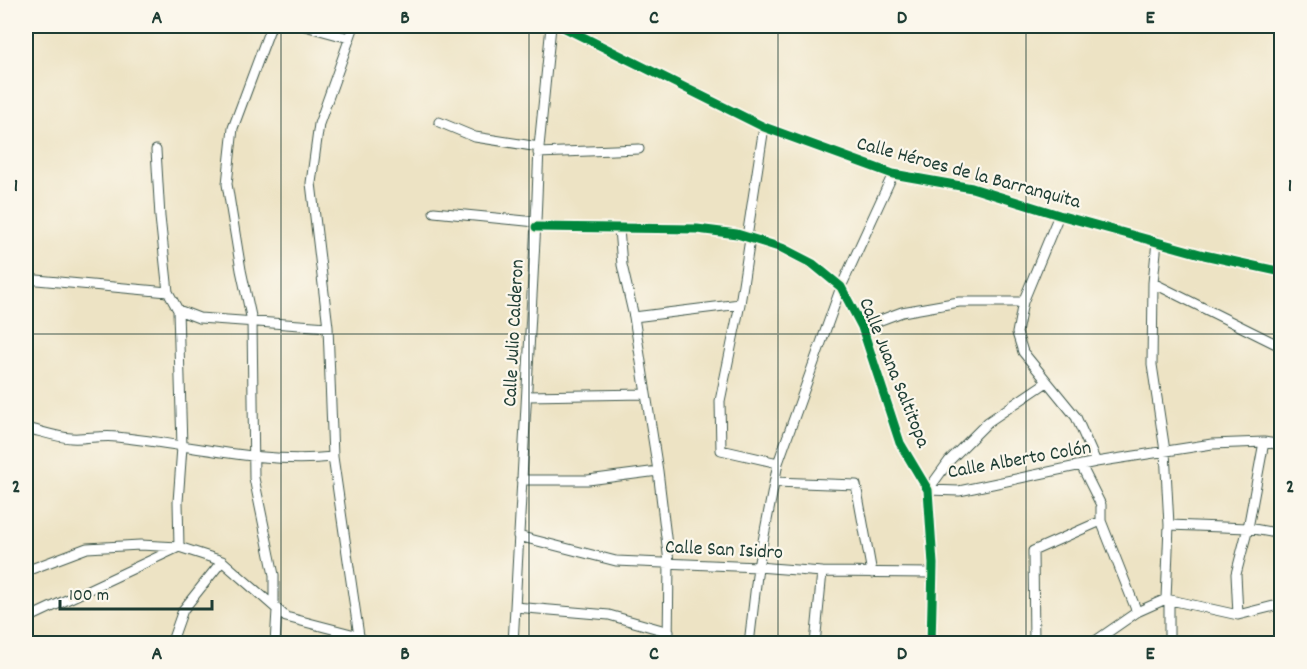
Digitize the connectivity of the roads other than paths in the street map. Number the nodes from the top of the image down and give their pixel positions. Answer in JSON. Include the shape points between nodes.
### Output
{"nodes":[{"id":1,"x":271,"y":26,"type":"edge"},
{"id":2,"x":305,"y":26,"type":"edge"},
{"id":3,"x":354,"y":26,"type":"edge"},
{"id":4,"x":552,"y":26,"type":"edge"},
{"id":5,"x":561,"y":26,"type":"edge"},
{"id":6,"x":349,"y":38,"type":"junction"},
{"id":7,"x":440,"y":122,"type":"dead end"},
{"id":8,"x":764,"y":127,"type":"junction"},
{"id":9,"x":639,"y":149,"type":"dead end"},
{"id":10,"x":156,"y":150,"type":"dead end"},
{"id":11,"x":538,"y":150,"type":"junction"},
{"id":12,"x":893,"y":174,"type":"junction"},
{"id":13,"x":434,"y":212,"type":"dead end"},
{"id":14,"x":1059,"y":215,"type":"junction"},
{"id":15,"x":536,"y":224,"type":"junction"},
{"id":16,"x":619,"y":229,"type":"junction"},
{"id":17,"x":748,"y":238,"type":"junction"},
{"id":18,"x":1157,"y":241,"type":"junction"},
{"id":19,"x":1281,"y":272,"type":"edge"},
{"id":20,"x":26,"y":279,"type":"edge"},
{"id":21,"x":1153,"y":284,"type":"junction"},
{"id":22,"x":842,"y":287,"type":"junction"},
{"id":23,"x":168,"y":292,"type":"junction"},
{"id":24,"x":1023,"y":302,"type":"junction"},
{"id":25,"x":740,"y":304,"type":"junction"},
{"id":26,"x":178,"y":310,"type":"junction"},
{"id":27,"x":634,"y":317,"type":"junction"},
{"id":28,"x":252,"y":321,"type":"junction"},
{"id":29,"x":328,"y":327,"type":"junction"},
{"id":30,"x":862,"y":327,"type":"junction"},
{"id":31,"x":1281,"y":348,"type":"edge"},
{"id":32,"x":1047,"y":382,"type":"junction"},
{"id":33,"x":646,"y":394,"type":"junction"},
{"id":34,"x":527,"y":396,"type":"junction"},
{"id":35,"x":26,"y":428,"type":"edge"},
{"id":36,"x":1264,"y":442,"type":"junction"},
{"id":37,"x":1281,"y":445,"type":"edge"},
{"id":38,"x":182,"y":447,"type":"junction"},
{"id":39,"x":1165,"y":452,"type":"junction"},
{"id":40,"x":255,"y":455,"type":"junction"},
{"id":41,"x":333,"y":457,"type":"junction"},
{"id":42,"x":1096,"y":462,"type":"junction"},
{"id":43,"x":778,"y":463,"type":"junction"},
{"id":44,"x":1081,"y":465,"type":"junction"},
{"id":45,"x":658,"y":471,"type":"junction"},
{"id":46,"x":521,"y":480,"type":"junction"},
{"id":47,"x":775,"y":482,"type":"junction"},
{"id":48,"x":928,"y":490,"type":"junction"},
{"id":49,"x":1101,"y":521,"type":"junction"},
{"id":50,"x":1169,"y":525,"type":"junction"},
{"id":51,"x":1248,"y":528,"type":"junction"},
{"id":52,"x":1281,"y":534,"type":"edge"},
{"id":53,"x":518,"y":536,"type":"junction"},
{"id":54,"x":179,"y":547,"type":"junction"},
{"id":55,"x":222,"y":561,"type":"junction"},
{"id":56,"x":669,"y":562,"type":"junction"},
{"id":57,"x":758,"y":567,"type":"junction"},
{"id":58,"x":26,"y":571,"type":"edge"},
{"id":59,"x":822,"y":572,"type":"junction"},
{"id":60,"x":872,"y":573,"type":"junction"},
{"id":61,"x":932,"y":573,"type":"junction"},
{"id":62,"x":1167,"y":600,"type":"junction"},
{"id":63,"x":1281,"y":604,"type":"edge"},
{"id":64,"x":515,"y":607,"type":"junction"},
{"id":65,"x":276,"y":608,"type":"junction"},
{"id":66,"x":1137,"y":612,"type":"junction"},
{"id":67,"x":1238,"y":615,"type":"junction"},
{"id":68,"x":26,"y":619,"type":"edge"},
{"id":69,"x":669,"y":632,"type":"junction"},
{"id":70,"x":359,"y":636,"type":"junction"},
{"id":71,"x":169,"y":643,"type":"edge"},
{"id":72,"x":275,"y":644,"type":"edge"},
{"id":73,"x":368,"y":644,"type":"edge"},
{"id":74,"x":513,"y":644,"type":"edge"},
{"id":75,"x":668,"y":644,"type":"edge"},
{"id":76,"x":749,"y":644,"type":"edge"},
{"id":77,"x":815,"y":644,"type":"edge"},
{"id":78,"x":931,"y":644,"type":"edge"},
{"id":79,"x":1034,"y":644,"type":"edge"},
{"id":80,"x":1091,"y":644,"type":"edge"},
{"id":81,"x":1169,"y":644,"type":"edge"}],
"edges":[{"from":1,"to":28,"type":"street","via":[[233,128],[227,184]]},
{"from":2,"to":6,"type":"street"},
{"from":3,"to":6,"type":"street"},
{"from":4,"to":11,"type":"street","name":"Calle Julio Calderon"},
{"from":5,"to":8,"type":"street","name":"Calle Héroes de la Barranquita"},
{"from":6,"to":29,"type":"street","via":[[319,124],[311,183]]},
{"from":7,"to":11,"type":"street","via":[[476,137]]},
{"from":8,"to":12,"type":"street","name":"Calle Héroes de la Barranquita"},
{"from":8,"to":17,"type":"street"},
{"from":9,"to":11,"type":"street"},
{"from":10,"to":23,"type":"street"},
{"from":11,"to":15,"type":"street","name":"Calle Julio Calderon"},
{"from":12,"to":14,"type":"street","name":"Calle Héroes de la Barranquita","via":[[972,188]]},
{"from":12,"to":22,"type":"street"},
{"from":13,"to":15,"type":"street","name":"Calle Juana Saltitopa"},
{"from":14,"to":18,"type":"street","name":"Calle Héroes de la Barranquita"},
{"from":14,"to":24,"type":"street"},
{"from":15,"to":16,"type":"street","name":"Calle Juana Saltitopa"},
{"from":15,"to":34,"type":"street","name":"Calle Julio Calderon"},
{"from":16,"to":17,"type":"street","name":"Calle Juana Saltitopa","via":[[697,229]]},
{"from":16,"to":27,"type":"street","via":[[622,265]]},
{"from":17,"to":22,"type":"street","name":"Calle Juana Saltitopa","via":[[782,248],[813,264]]},
{"from":17,"to":25,"type":"street"},
{"from":18,"to":19,"type":"street","name":"Calle Héroes de la Barranquita"},
{"from":18,"to":21,"type":"street"},
{"from":20,"to":23,"type":"street"},
{"from":21,"to":31,"type":"street"},
{"from":21,"to":39,"type":"street","via":[[1152,364]]},
{"from":22,"to":30,"type":"street","name":"Calle Juana Saltitopa"},
{"from":22,"to":43,"type":"street"},
{"from":23,"to":26,"type":"street"},
{"from":24,"to":30,"type":"street","via":[[959,302],[902,312]]},
{"from":24,"to":32,"type":"street","via":[[1017,333],[1023,352]]},
{"from":25,"to":27,"type":"street"},
{"from":25,"to":43,"type":"street","via":[[720,401],[721,450]]},
{"from":26,"to":28,"type":"street","via":[[199,318]]},
{"from":26,"to":38,"type":"street"},
{"from":27,"to":33,"type":"street"},
{"from":28,"to":29,"type":"street"},
{"from":28,"to":40,"type":"street"},
{"from":29,"to":41,"type":"street"},
{"from":30,"to":48,"type":"street","name":"Calle Juana Saltitopa","via":[[900,444]]},
{"from":32,"to":42,"type":"street","via":[[1076,417]]},
{"from":32,"to":48,"type":"street","name":"Calle Alberto Colón","via":[[988,422],[949,460]]},
{"from":33,"to":34,"type":"street"},
{"from":33,"to":45,"type":"street"},
{"from":34,"to":46,"type":"street","name":"Calle Julio Calderon"},
{"from":35,"to":38,"type":"street","via":[[70,438],[115,437]]},
{"from":36,"to":37,"type":"street","name":"Calle Alberto Colón"},
{"from":36,"to":39,"type":"street","name":"Calle Alberto Colón","via":[[1212,444]]},
{"from":36,"to":51,"type":"street"},
{"from":38,"to":40,"type":"street"},
{"from":38,"to":54,"type":"street"},
{"from":39,"to":42,"type":"street","name":"Calle Alberto Colón"},
{"from":39,"to":50,"type":"street"},
{"from":40,"to":41,"type":"street","via":[[306,460]]},
{"from":40,"to":65,"type":"street","via":[[254,478],[274,575]]},
{"from":41,"to":70,"type":"street"},
{"from":42,"to":44,"type":"street","name":"Calle Alberto Colón"},
{"from":43,"to":47,"type":"street"},
{"from":44,"to":48,"type":"street","name":"Calle Alberto Colón","via":[[959,491]]},
{"from":44,"to":49,"type":"street","via":[[1101,505]]},
{"from":45,"to":46,"type":"street","via":[[588,480]]},
{"from":45,"to":56,"type":"street"},
{"from":46,"to":53,"type":"street","name":"Calle Julio Calderon"},
{"from":47,"to":57,"type":"street"},
{"from":47,"to":60,"type":"street","via":[[856,485]]},
{"from":48,"to":61,"type":"street","name":"Calle Juana Saltitopa"},
{"from":49,"to":66,"type":"street"},
{"from":49,"to":79,"type":"street","via":[[1033,551]]},
{"from":50,"to":51,"type":"street"},
{"from":50,"to":62,"type":"street"},
{"from":51,"to":52,"type":"street"},
{"from":51,"to":67,"type":"street","via":[[1236,574]]},
{"from":53,"to":56,"type":"street","name":"Calle San Isidro","via":[[616,561]]},
{"from":53,"to":64,"type":"street","name":"Calle Julio Calderon"},
{"from":54,"to":55,"type":"street"},
{"from":54,"to":58,"type":"street","via":[[87,548]]},
{"from":54,"to":68,"type":"street"},
{"from":55,"to":65,"type":"street"},
{"from":55,"to":71,"type":"street","via":[[183,610]]},
{"from":56,"to":57,"type":"street","name":"Calle San Isidro"},
{"from":56,"to":69,"type":"street"},
{"from":57,"to":59,"type":"street","name":"Calle San Isidro"},
{"from":57,"to":76,"type":"street"},
{"from":59,"to":60,"type":"street","name":"Calle San Isidro"},
{"from":59,"to":77,"type":"street"},
{"from":60,"to":61,"type":"street","name":"Calle San Isidro"},
{"from":61,"to":78,"type":"street","name":"Calle Juana Saltitopa"},
{"from":62,"to":66,"type":"street"},
{"from":62,"to":67,"type":"street"},
{"from":62,"to":81,"type":"street"},
{"from":63,"to":67,"type":"street"},
{"from":64,"to":69,"type":"street","via":[[609,615]]},
{"from":64,"to":74,"type":"street","name":"Calle Julio Calderon"},
{"from":65,"to":70,"type":"street","via":[[286,617]]},
{"from":65,"to":72,"type":"street"},
{"from":66,"to":80,"type":"street"},
{"from":69,"to":75,"type":"street"},
{"from":70,"to":73,"type":"street"}]}
